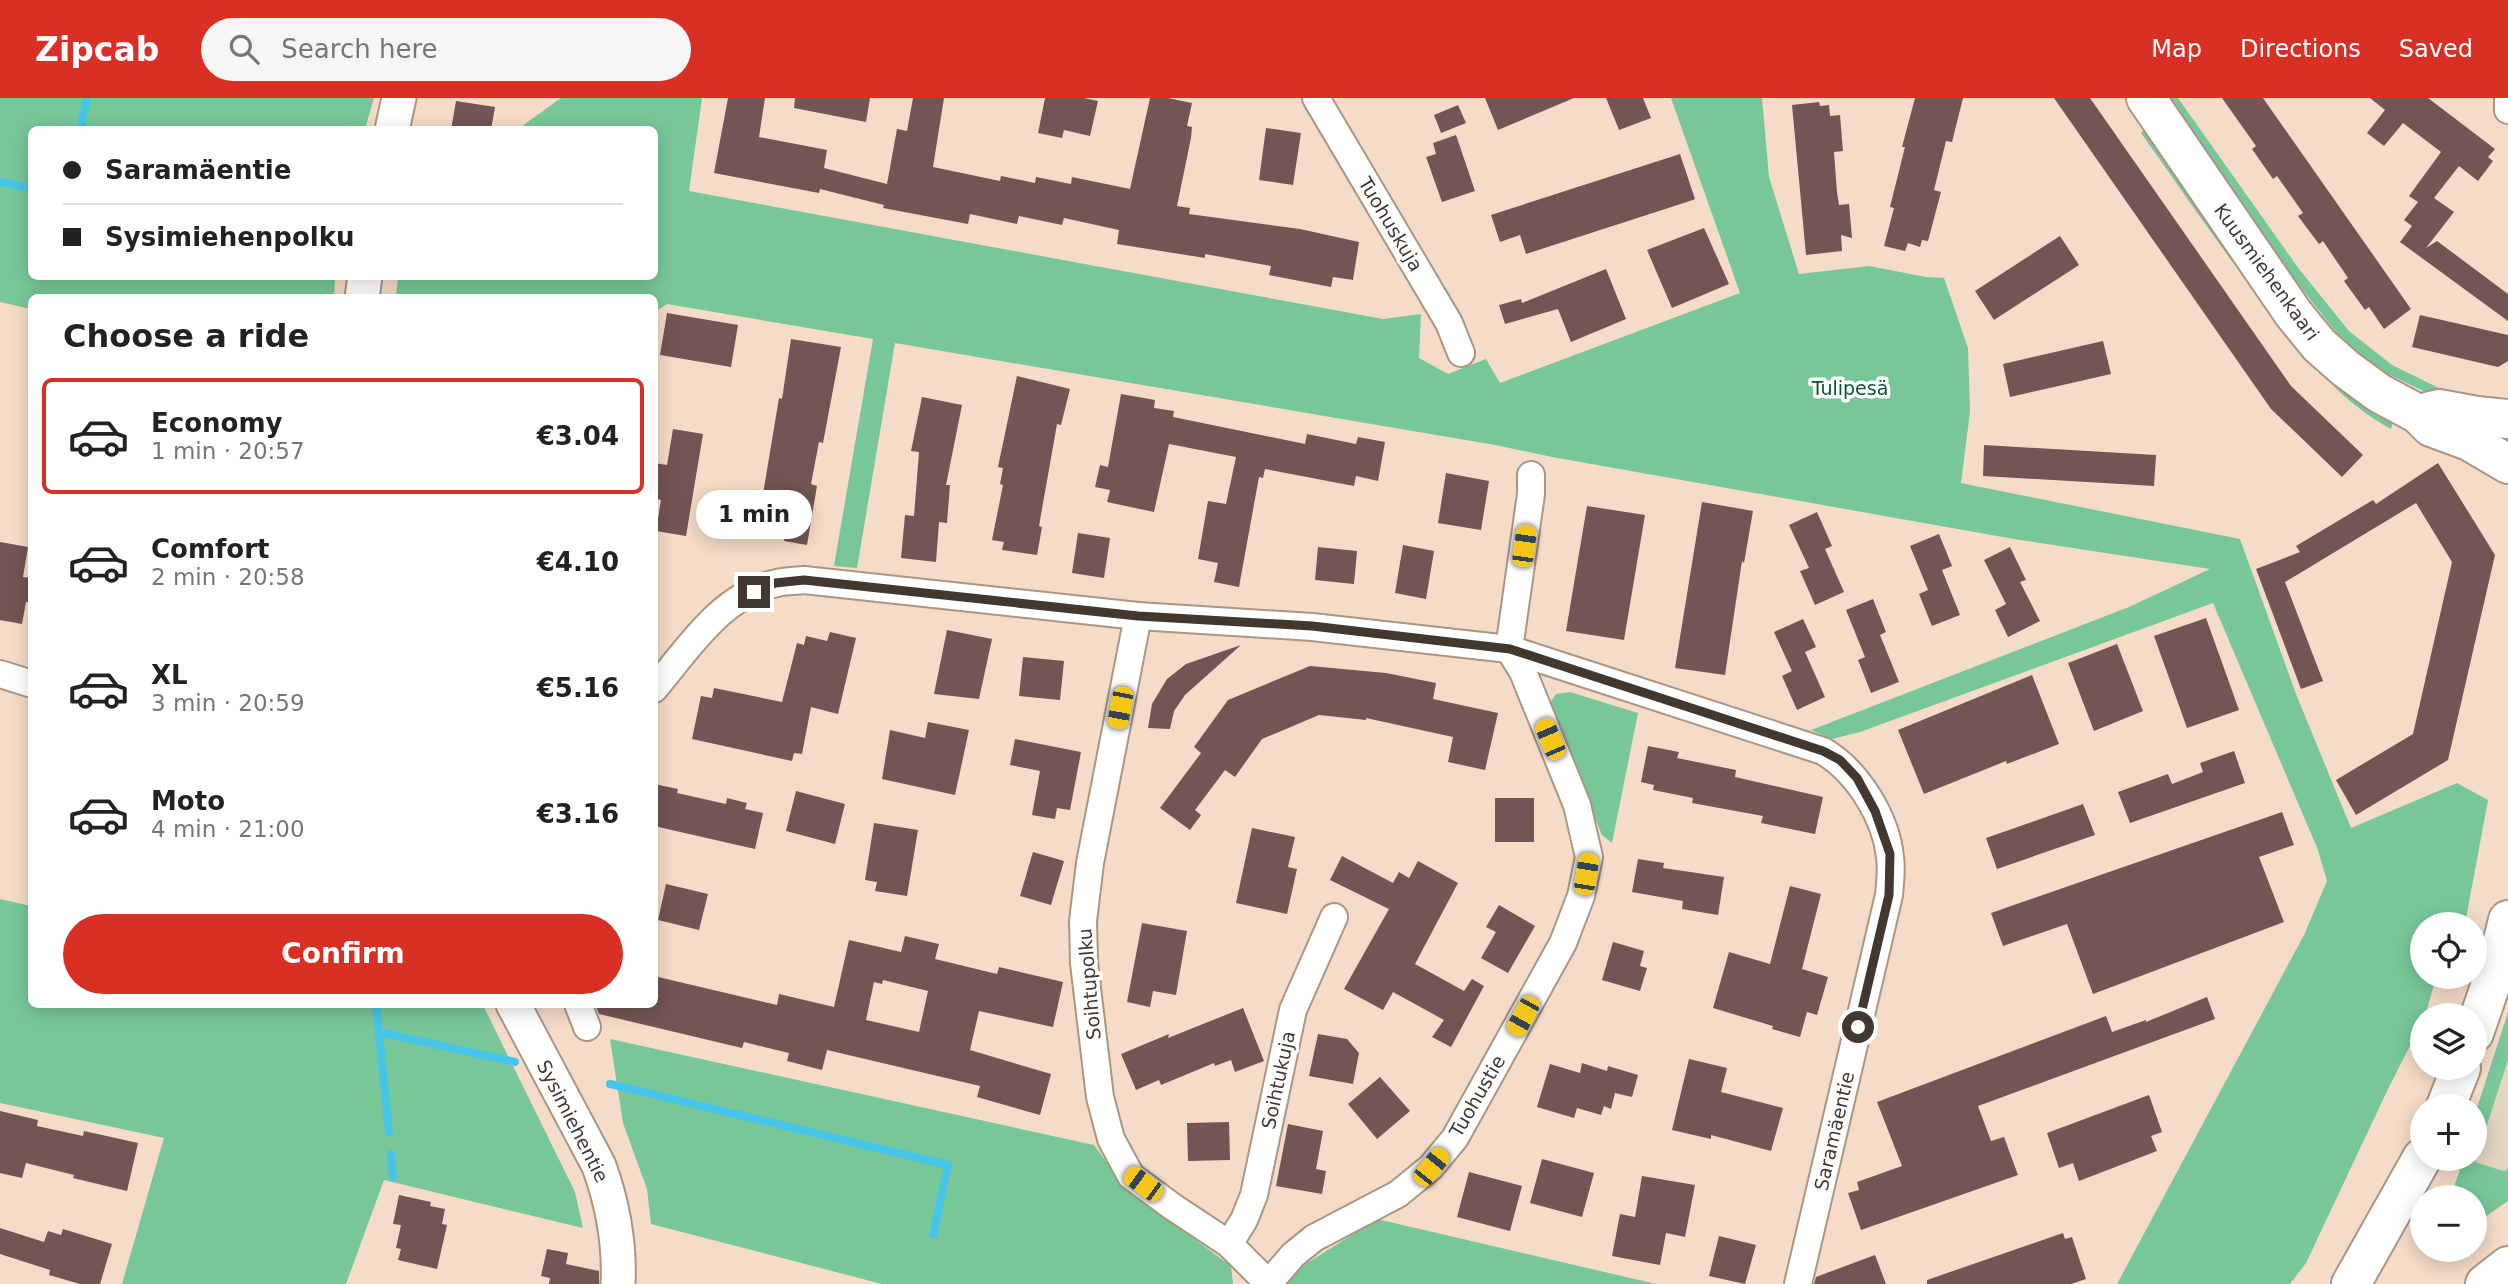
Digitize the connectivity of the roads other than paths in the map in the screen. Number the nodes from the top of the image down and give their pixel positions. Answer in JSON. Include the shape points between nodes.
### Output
{"nodes":[{"id":1,"x":399,"y":98,"type":"edge"},
{"id":2,"x":1315,"y":98,"type":"edge"},
{"id":3,"x":2146,"y":98,"type":"edge"},
{"id":4,"x":2508,"y":98,"type":"edge"},
{"id":5,"x":2508,"y":110,"type":"edge"},
{"id":6,"x":393,"y":126,"type":"edge"},
{"id":7,"x":1461,"y":353,"type":"dead end"},
{"id":8,"x":2418,"y":414,"type":"junction"},
{"id":9,"x":2508,"y":419,"type":"edge"},
{"id":10,"x":2508,"y":464,"type":"edge"},
{"id":11,"x":1531,"y":475,"type":"dead end"},
{"id":12,"x":1138,"y":616,"type":"junction"},
{"id":13,"x":1510,"y":649,"type":"junction"},
{"id":14,"x":0,"y":674,"type":"edge"},
{"id":15,"x":28,"y":683,"type":"edge"},
{"id":16,"x":658,"y":684,"type":"edge"},
{"id":17,"x":1334,"y":917,"type":"dead end"},
{"id":18,"x":2508,"y":920,"type":"edge"},
{"id":19,"x":2485,"y":1003,"type":"edge"},
{"id":20,"x":515,"y":1008,"type":"edge"},
{"id":21,"x":2415,"y":1171,"type":"edge"},
{"id":22,"x":1229,"y":1244,"type":"junction"},
{"id":23,"x":2508,"y":1266,"type":"edge"},
{"id":24,"x":618,"y":1284,"type":"edge"},
{"id":25,"x":1268,"y":1284,"type":"edge"},
{"id":26,"x":1798,"y":1284,"type":"edge"},
{"id":27,"x":2351,"y":1284,"type":"edge"},
{"id":28,"x":2485,"y":1284,"type":"edge"}],
"edges":[{"from":1,"to":6,"type":"street"},
{"from":2,"to":7,"type":"street","name":"Tuohuskuja","via":[[1449,323]]},
{"from":3,"to":8,"type":"main road","name":"Kuusmiehenkaari","via":[[2319,345],[2379,393]]},
{"from":4,"to":5,"type":"street"},
{"from":8,"to":9,"type":"main road","via":[[2439,409]]},
{"from":8,"to":10,"type":"main road","name":"Kuusmiehenkaari","via":[[2431,427],[2469,441]]},
{"from":11,"to":13,"type":"street"},
{"from":12,"to":13,"type":"street","via":[[1312,626]]},
{"from":12,"to":16,"type":"street","via":[[804,580],[775,583],[732,603]]},
{"from":12,"to":22,"type":"street","name":"Soihtupolku","via":[[1083,921],[1100,1097],[1111,1139],[1131,1176]]},
{"from":13,"to":25,"type":"street","name":"Tuohustie","via":[[1577,805],[1589,857],[1581,896],[1563,943],[1455,1138],[1431,1167],[1406,1187],[1314,1238]]},
{"from":13,"to":26,"type":"street","name":"Saramäentie","via":[[1823,751],[1840,760],[1857,778],[1875,811],[1886,839],[1889,895]]},
{"from":14,"to":15,"type":"street"},
{"from":17,"to":22,"type":"street","name":"Soihtukuja","via":[[1293,1010],[1254,1195]]},
{"from":18,"to":19,"type":"main road"},
{"from":20,"to":24,"type":"street","name":"Sysimiehentie","via":[[609,1195],[619,1259]]},
{"from":21,"to":27,"type":"main road"},
{"from":22,"to":25,"type":"street","name":"Soihtupolku"},
{"from":23,"to":28,"type":"main road"}]}
